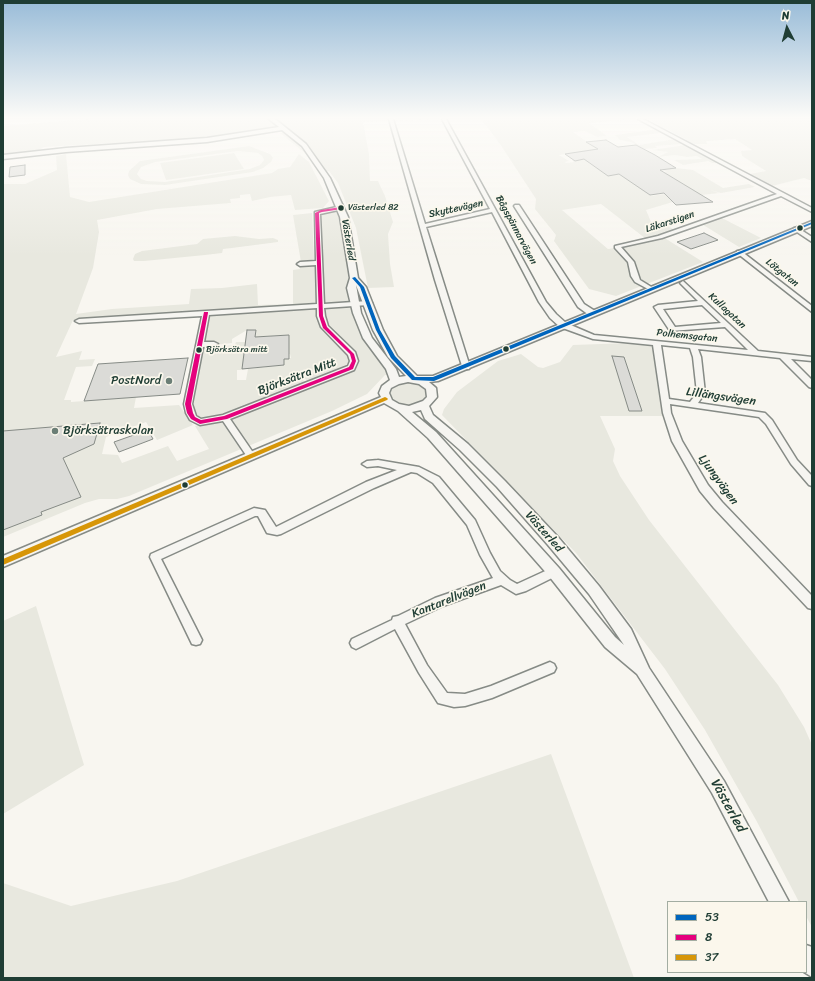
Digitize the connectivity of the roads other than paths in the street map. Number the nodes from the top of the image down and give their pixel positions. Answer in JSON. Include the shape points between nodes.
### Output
{"nodes":[{"id":1,"x":318,"y":165,"type":"edge"},
{"id":2,"x":405,"y":165,"type":"edge"},
{"id":3,"x":469,"y":165,"type":"edge"},
{"id":4,"x":726,"y":165,"type":"edge"},
{"id":5,"x":781,"y":194,"type":"junction"},
{"id":6,"x":517,"y":206,"type":"dead end"},
{"id":7,"x":341,"y":208,"type":"junction"},
{"id":8,"x":494,"y":210,"type":"junction"},
{"id":9,"x":812,"y":210,"type":"edge"},
{"id":10,"x":812,"y":223,"type":"edge"},
{"id":11,"x":423,"y":226,"type":"junction"},
{"id":12,"x":796,"y":229,"type":"junction"},
{"id":13,"x":812,"y":240,"type":"edge"},
{"id":14,"x":739,"y":252,"type":"junction"},
{"id":15,"x":319,"y":263,"type":"junction"},
{"id":16,"x":300,"y":264,"type":"dead end"},
{"id":17,"x":354,"y":278,"type":"junction"},
{"id":18,"x":684,"y":283,"type":"dead end"},
{"id":19,"x":650,"y":288,"type":"junction"},
{"id":20,"x":368,"y":303,"type":"junction"},
{"id":21,"x":704,"y":303,"type":"junction"},
{"id":22,"x":355,"y":304,"type":"junction"},
{"id":23,"x":321,"y":306,"type":"junction"},
{"id":24,"x":812,"y":310,"type":"edge"},
{"id":25,"x":206,"y":313,"type":"junction"},
{"id":26,"x":592,"y":313,"type":"junction"},
{"id":27,"x":79,"y":321,"type":"dead end"},
{"id":28,"x":563,"y":325,"type":"junction"},
{"id":29,"x":727,"y":325,"type":"junction"},
{"id":30,"x":673,"y":329,"type":"junction"},
{"id":31,"x":657,"y":342,"type":"junction"},
{"id":32,"x":214,"y":344,"type":"dead end"},
{"id":33,"x":199,"y":345,"type":"junction"},
{"id":34,"x":682,"y":345,"type":"junction"},
{"id":35,"x":693,"y":346,"type":"junction"},
{"id":36,"x":756,"y":353,"type":"junction"},
{"id":37,"x":784,"y":356,"type":"junction"},
{"id":38,"x":812,"y":360,"type":"edge"},
{"id":39,"x":466,"y":367,"type":"junction"},
{"id":40,"x":414,"y":379,"type":"junction"},
{"id":41,"x":395,"y":381,"type":"junction"},
{"id":42,"x":812,"y":385,"type":"edge"},
{"id":43,"x":431,"y":388,"type":"junction"},
{"id":44,"x":385,"y":396,"type":"junction"},
{"id":45,"x":665,"y":401,"type":"junction"},
{"id":46,"x":692,"y":405,"type":"junction"},
{"id":47,"x":424,"y":406,"type":"junction"},
{"id":48,"x":401,"y":408,"type":"junction"},
{"id":49,"x":225,"y":418,"type":"junction"},
{"id":50,"x":251,"y":456,"type":"junction"},
{"id":51,"x":367,"y":464,"type":"dead end"},
{"id":52,"x":411,"y":468,"type":"junction"},
{"id":53,"x":812,"y":482,"type":"edge"},
{"id":54,"x":3,"y":562,"type":"edge"},
{"id":55,"x":554,"y":572,"type":"junction"},
{"id":56,"x":502,"y":580,"type":"junction"},
{"id":57,"x":812,"y":604,"type":"edge"},
{"id":58,"x":397,"y":621,"type":"junction"},
{"id":59,"x":196,"y":640,"type":"dead end"},
{"id":60,"x":356,"y":642,"type":"dead end"},
{"id":61,"x":550,"y":668,"type":"dead end"},
{"id":62,"x":644,"y":673,"type":"junction"},
{"id":63,"x":779,"y":901,"type":"edge"},
{"id":64,"x":807,"y":957,"type":"edge"},
{"id":65,"x":812,"y":967,"type":"edge"}],
"edges":[{"from":1,"to":7,"type":"street","name":"Västerled"},
{"from":2,"to":11,"type":"street"},
{"from":3,"to":8,"type":"street","name":"Bågspännarvägen"},
{"from":4,"to":5,"type":"street"},
{"from":5,"to":9,"type":"street"},
{"from":5,"to":19,"type":"street","name":"Läkarstigen","via":[[660,237],[618,246],[630,262],[637,280]]},
{"from":6,"to":26,"type":"street","via":[[581,305]]},
{"from":7,"to":15,"type":"street","name":"Björksätra Mitt","via":[[321,210],[317,213]]},
{"from":7,"to":17,"type":"street","name":"Västerled"},
{"from":8,"to":11,"type":"street","name":"Skyttevägen"},
{"from":8,"to":28,"type":"street","name":"Bågspännarvägen","via":[[547,309]]},
{"from":10,"to":12,"type":"street"},
{"from":11,"to":39,"type":"street"},
{"from":12,"to":13,"type":"street"},
{"from":12,"to":14,"type":"street"},
{"from":14,"to":19,"type":"street"},
{"from":14,"to":24,"type":"street","name":"Lötgatan"},
{"from":15,"to":16,"type":"street"},
{"from":15,"to":23,"type":"street","name":"Björksätra Mitt"},
{"from":17,"to":20,"type":"street","name":"Västerled","via":[[362,287]]},
{"from":17,"to":22,"type":"street","name":"Västerled","via":[[351,288]]},
{"from":18,"to":21,"type":"street","name":"Kullagatan"},
{"from":19,"to":26,"type":"street"},
{"from":20,"to":22,"type":"street"},
{"from":20,"to":40,"type":"street","name":"Västerled","via":[[393,356]]},
{"from":21,"to":29,"type":"street","name":"Kullagatan"},
{"from":21,"to":30,"type":"street","via":[[658,307]]},
{"from":22,"to":23,"type":"street"},
{"from":22,"to":41,"type":"street","name":"Västerled","via":[[356,313],[368,338],[392,369]]},
{"from":23,"to":25,"type":"street"},
{"from":23,"to":49,"type":"street","name":"Björksätra Mitt","via":[[324,327],[354,358],[351,368]]},
{"from":25,"to":27,"type":"street"},
{"from":25,"to":33,"type":"street","name":"Björksätra Mitt"},
{"from":26,"to":28,"type":"street"},
{"from":28,"to":31,"type":"street","name":"Polhemsgatan","via":[[593,337]]},
{"from":28,"to":39,"type":"street"},
{"from":29,"to":30,"type":"street"},
{"from":29,"to":36,"type":"street","name":"Kullagatan"},
{"from":30,"to":34,"type":"street"},
{"from":31,"to":34,"type":"street","name":"Polhemsgatan"},
{"from":31,"to":45,"type":"street","name":"Ljungvägen"},
{"from":32,"to":33,"type":"street"},
{"from":33,"to":49,"type":"street","name":"Björksätra Mitt","via":[[189,398],[190,413],[200,422]]},
{"from":34,"to":35,"type":"street","name":"Polhemsgatan"},
{"from":35,"to":36,"type":"street","name":"Polhemsgatan"},
{"from":35,"to":46,"type":"street","via":[[697,357],[701,393]]},
{"from":36,"to":37,"type":"street","name":"Polhemsgatan"},
{"from":37,"to":38,"type":"street","name":"Polhemsgatan"},
{"from":37,"to":42,"type":"street"},
{"from":39,"to":40,"type":"street","via":[[434,379]]},
{"from":39,"to":43,"type":"street"},
{"from":40,"to":41,"type":"street"},
{"from":40,"to":43,"type":"street"},
{"from":41,"to":44,"type":"street","via":[[388,386]]},
{"from":43,"to":47,"type":"street","via":[[432,398]]},
{"from":44,"to":48,"type":"street","via":[[391,405]]},
{"from":44,"to":50,"type":"street"},
{"from":45,"to":46,"type":"street","name":"Lillängsvägen"},
{"from":45,"to":57,"type":"street","name":"Ljungvägen","via":[[676,441],[704,488]]},
{"from":46,"to":53,"type":"street","name":"Lillängsvägen","via":[[762,416],[769,422],[794,462]]},
{"from":47,"to":48,"type":"street"},
{"from":47,"to":62,"type":"street","name":"Västerled","via":[[429,417],[501,484],[594,590],[626,634]]},
{"from":48,"to":55,"type":"street","name":"Västerled","via":[[432,435]]},
{"from":49,"to":50,"type":"street"},
{"from":50,"to":54,"type":"street"},
{"from":51,"to":52,"type":"street"},
{"from":52,"to":56,"type":"street","via":[[430,476],[441,486],[471,523],[485,555]]},
{"from":52,"to":59,"type":"street","via":[[370,485],[277,531],[271,530],[262,513],[254,512],[155,557]]},
{"from":55,"to":56,"type":"street","name":"Västerled","via":[[526,586],[516,588]]},
{"from":55,"to":62,"type":"street","name":"Västerled","via":[[610,642]]},
{"from":56,"to":58,"type":"street","name":"Kantarellvägen","via":[[452,597]]},
{"from":58,"to":60,"type":"street","name":"Kantarellvägen"},
{"from":58,"to":61,"type":"street","name":"Kantarellvägen","via":[[443,699],[454,701],[477,697]]},
{"from":62,"to":63,"type":"street","name":"Västerled","via":[[718,788]]},
{"from":64,"to":65,"type":"street"}]}
